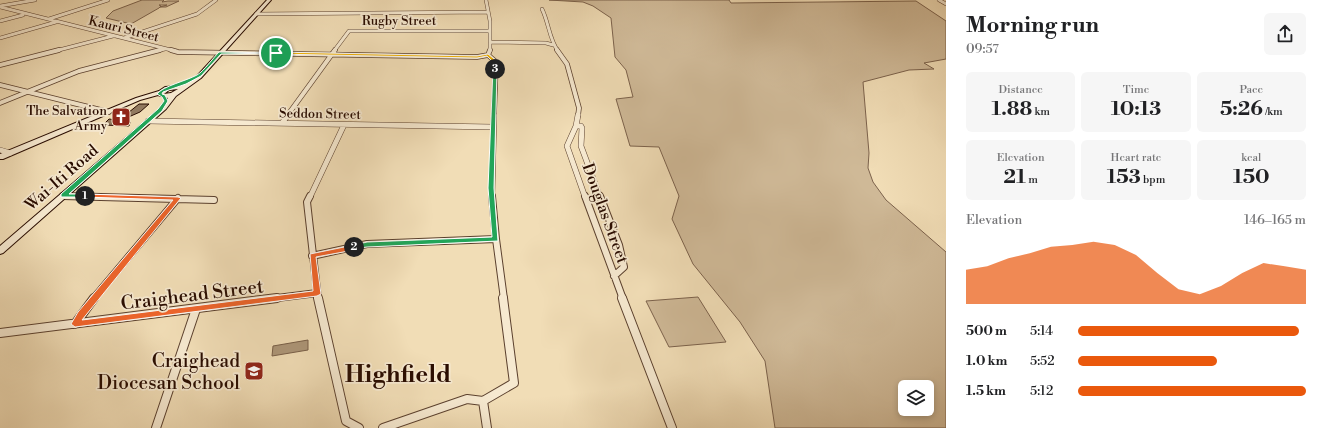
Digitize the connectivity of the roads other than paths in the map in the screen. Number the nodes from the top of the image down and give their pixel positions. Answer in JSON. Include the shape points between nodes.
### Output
{"nodes":[{"id":1,"x":35,"y":0,"type":"edge"},
{"id":2,"x":108,"y":0,"type":"edge"},
{"id":3,"x":216,"y":0,"type":"edge"},
{"id":4,"x":269,"y":0,"type":"edge"},
{"id":5,"x":486,"y":0,"type":"edge"},
{"id":6,"x":939,"y":0,"type":"edge"},
{"id":7,"x":946,"y":4,"type":"edge"},
{"id":8,"x":0,"y":7,"type":"edge"},
{"id":9,"x":542,"y":9,"type":"dead end"},
{"id":10,"x":488,"y":12,"type":"junction"},
{"id":11,"x":25,"y":14,"type":"junction"},
{"id":12,"x":256,"y":14,"type":"junction"},
{"id":13,"x":48,"y":19,"type":"junction"},
{"id":14,"x":0,"y":21,"type":"edge"},
{"id":15,"x":57,"y":22,"type":"junction"},
{"id":16,"x":490,"y":31,"type":"junction"},
{"id":17,"x":114,"y":36,"type":"junction"},
{"id":18,"x":0,"y":38,"type":"edge"},
{"id":19,"x":124,"y":38,"type":"junction"},
{"id":20,"x":490,"y":42,"type":"junction"},
{"id":21,"x":553,"y":45,"type":"junction"},
{"id":22,"x":165,"y":49,"type":"junction"},
{"id":23,"x":220,"y":53,"type":"junction"},
{"id":24,"x":333,"y":54,"type":"junction"},
{"id":25,"x":488,"y":55,"type":"junction"},
{"id":26,"x":0,"y":65,"type":"edge"},
{"id":27,"x":0,"y":84,"type":"edge"},
{"id":28,"x":178,"y":87,"type":"junction"},
{"id":29,"x":30,"y":91,"type":"junction"},
{"id":30,"x":174,"y":94,"type":"junction"},
{"id":31,"x":162,"y":95,"type":"junction"},
{"id":32,"x":0,"y":104,"type":"edge"},
{"id":33,"x":160,"y":110,"type":"junction"},
{"id":34,"x":109,"y":112,"type":"junction"},
{"id":35,"x":148,"y":121,"type":"junction"},
{"id":36,"x":282,"y":123,"type":"junction"},
{"id":37,"x":344,"y":125,"type":"junction"},
{"id":38,"x":576,"y":126,"type":"junction"},
{"id":39,"x":492,"y":127,"type":"junction"},
{"id":40,"x":0,"y":150,"type":"edge"},
{"id":41,"x":10,"y":153,"type":"junction"},
{"id":42,"x":0,"y":157,"type":"edge"},
{"id":43,"x":63,"y":196,"type":"junction"},
{"id":44,"x":178,"y":198,"type":"junction"},
{"id":45,"x":214,"y":200,"type":"dead end"},
{"id":46,"x":496,"y":239,"type":"junction"},
{"id":47,"x":0,"y":251,"type":"edge"},
{"id":48,"x":312,"y":256,"type":"junction"},
{"id":49,"x":614,"y":276,"type":"junction"},
{"id":50,"x":317,"y":294,"type":"junction"},
{"id":51,"x":196,"y":309,"type":"junction"},
{"id":52,"x":75,"y":324,"type":"junction"},
{"id":53,"x":0,"y":333,"type":"edge"},
{"id":54,"x":483,"y":400,"type":"junction"},
{"id":55,"x":156,"y":428,"type":"edge"},
{"id":56,"x":359,"y":428,"type":"edge"},
{"id":57,"x":383,"y":428,"type":"edge"},
{"id":58,"x":487,"y":428,"type":"edge"},
{"id":59,"x":672,"y":428,"type":"edge"}],
"edges":[{"from":1,"to":8,"type":"street"},
{"from":2,"to":13,"type":"street"},
{"from":3,"to":19,"type":"street","via":[[197,14]]},
{"from":4,"to":12,"type":"street"},
{"from":5,"to":10,"type":"street"},
{"from":6,"to":7,"type":"street"},
{"from":8,"to":11,"type":"street","name":"Kauri Street"},
{"from":9,"to":21,"type":"street","name":"Douglas Street"},
{"from":10,"to":12,"type":"street"},
{"from":10,"to":16,"type":"street"},
{"from":11,"to":13,"type":"street","name":"Kauri Street"},
{"from":11,"to":14,"type":"street"},
{"from":12,"to":23,"type":"street"},
{"from":13,"to":15,"type":"street","name":"Kauri Street"},
{"from":15,"to":17,"type":"street","name":"Kauri Street"},
{"from":15,"to":18,"type":"street"},
{"from":16,"to":20,"type":"street"},
{"from":16,"to":24,"type":"street","name":"Rugby Street","via":[[349,31]]},
{"from":17,"to":19,"type":"street","name":"Kauri Street"},
{"from":17,"to":26,"type":"street"},
{"from":19,"to":22,"type":"street","name":"Kauri Street"},
{"from":20,"to":21,"type":"street"},
{"from":20,"to":25,"type":"street"},
{"from":21,"to":38,"type":"street","name":"Douglas Street","via":[[567,64],[579,108]]},
{"from":22,"to":23,"type":"street","name":"Kauri Street","via":[[186,53]]},
{"from":22,"to":29,"type":"street","via":[[79,71]]},
{"from":23,"to":24,"type":"street","name":"Kauri Street"},
{"from":23,"to":28,"type":"street","via":[[200,75]]},
{"from":24,"to":25,"type":"street","name":"Kauri Street","via":[[477,57]]},
{"from":24,"to":36,"type":"street","name":"Rugby Street"},
{"from":25,"to":39,"type":"street","via":[[496,62]]},
{"from":27,"to":29,"type":"street"},
{"from":28,"to":30,"type":"street","name":"Wai-Iti Road","via":[[181,90]]},
{"from":28,"to":31,"type":"street","via":[[167,88]]},
{"from":29,"to":32,"type":"street"},
{"from":29,"to":34,"type":"street"},
{"from":30,"to":31,"type":"street"},
{"from":30,"to":33,"type":"street","name":"Wai-Iti Road","via":[[168,104]]},
{"from":31,"to":33,"type":"street","via":[[166,101]]},
{"from":31,"to":34,"type":"street","via":[[136,101]]},
{"from":33,"to":35,"type":"street","name":"Wai-Iti Road"},
{"from":34,"to":41,"type":"street"},
{"from":35,"to":36,"type":"street","name":"Seddon Street"},
{"from":35,"to":43,"type":"street","name":"Wai-Iti Road"},
{"from":36,"to":37,"type":"street","name":"Seddon Street"},
{"from":37,"to":39,"type":"street","name":"Seddon Street"},
{"from":37,"to":48,"type":"street","via":[[308,199]]},
{"from":38,"to":49,"type":"street","name":"Douglas Street","via":[[567,146]]},
{"from":38,"to":49,"type":"street","via":[[582,128],[581,146],[619,245],[624,267]]},
{"from":39,"to":46,"type":"street","via":[[491,188]]},
{"from":40,"to":41,"type":"street"},
{"from":41,"to":42,"type":"street"},
{"from":43,"to":44,"type":"street"},
{"from":43,"to":47,"type":"street","name":"Wai-Iti Road"},
{"from":44,"to":45,"type":"street"},
{"from":44,"to":52,"type":"street"},
{"from":46,"to":48,"type":"street","via":[[367,244]]},
{"from":46,"to":54,"type":"street","via":[[514,383]]},
{"from":48,"to":50,"type":"street"},
{"from":49,"to":59,"type":"street","name":"Douglas Street"},
{"from":50,"to":51,"type":"street","name":"Craighead Street"},
{"from":50,"to":56,"type":"street","via":[[346,421]]},
{"from":51,"to":52,"type":"street","name":"Craighead Street"},
{"from":51,"to":55,"type":"street"},
{"from":52,"to":53,"type":"street","name":"Craighead Street"},
{"from":54,"to":57,"type":"street","via":[[467,399]]},
{"from":54,"to":58,"type":"street"}]}
